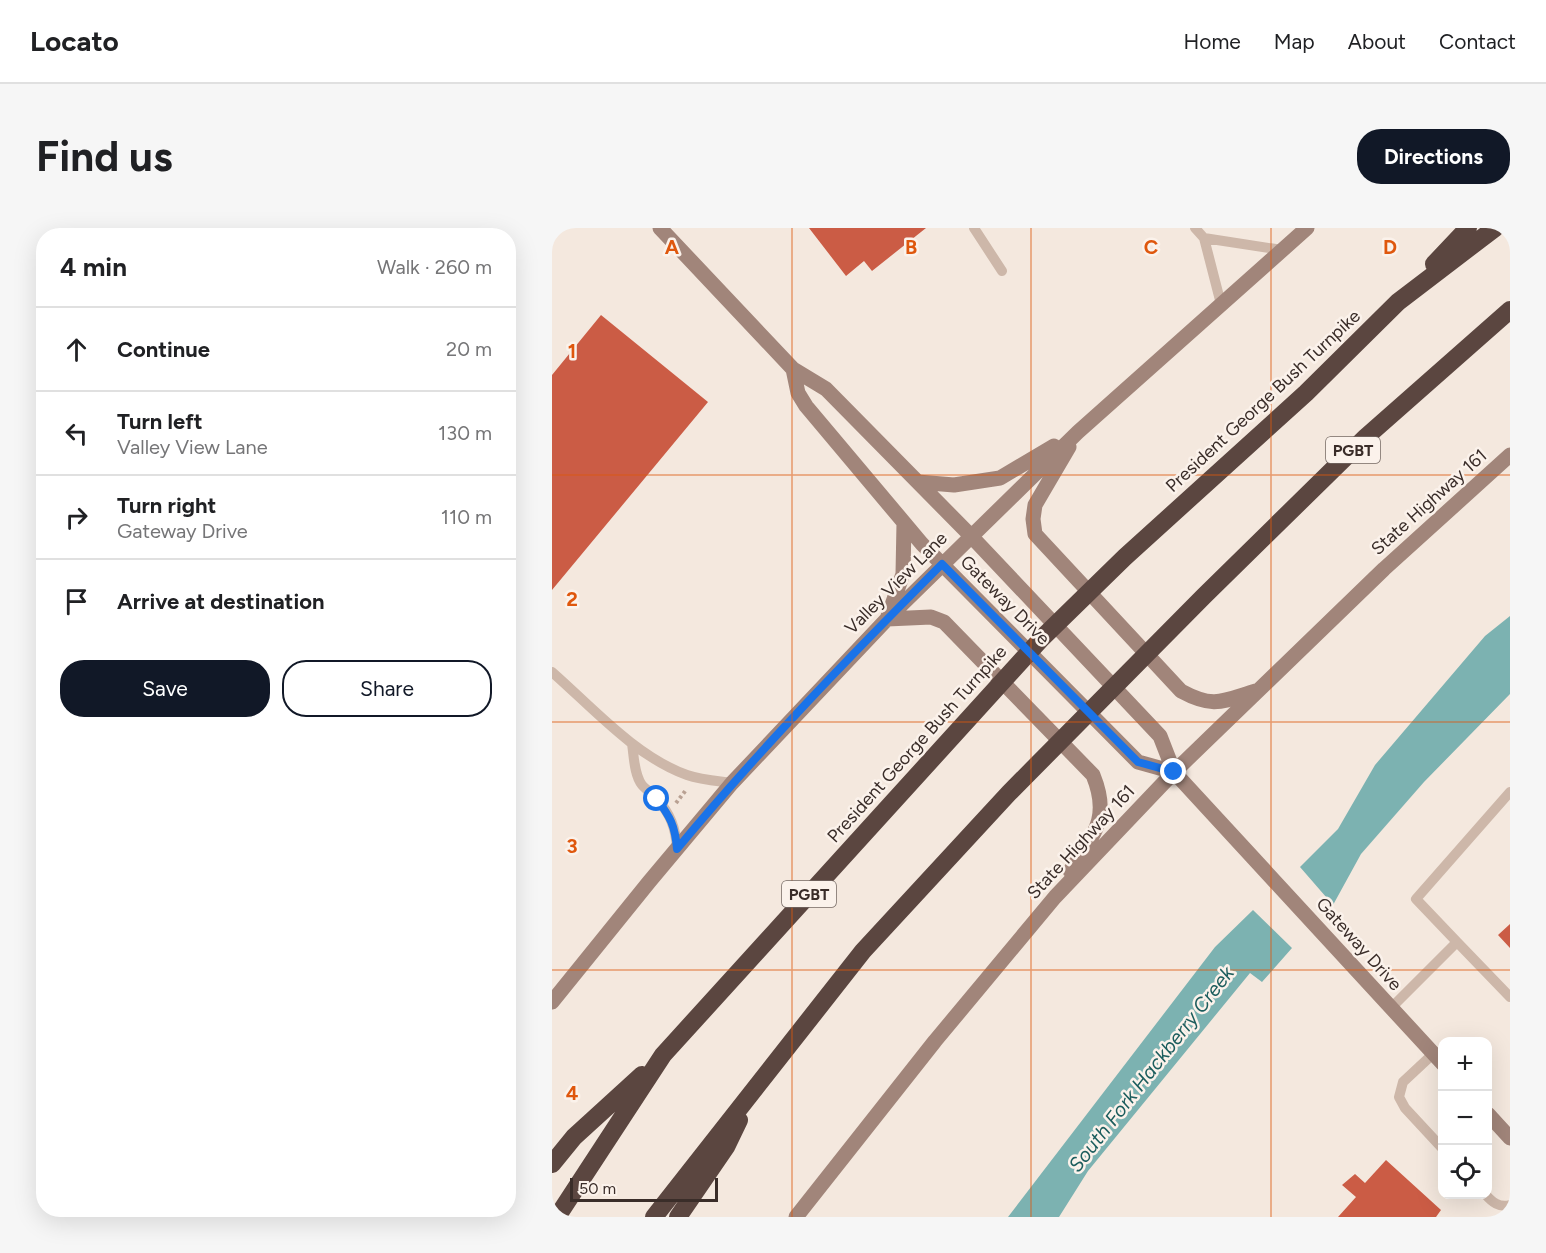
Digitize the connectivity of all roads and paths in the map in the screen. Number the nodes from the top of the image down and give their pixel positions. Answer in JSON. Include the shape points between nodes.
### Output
{"nodes":[{"id":1,"x":660,"y":228,"type":"edge"},
{"id":2,"x":974,"y":228,"type":"edge"},
{"id":3,"x":1195,"y":228,"type":"edge"},
{"id":4,"x":1307,"y":228,"type":"edge"},
{"id":5,"x":1468,"y":228,"type":"edge"},
{"id":6,"x":1495,"y":228,"type":"edge"},
{"id":7,"x":1204,"y":238,"type":"junction"},
{"id":8,"x":1282,"y":250,"type":"junction"},
{"id":9,"x":1002,"y":271,"type":"dead end"},
{"id":10,"x":1398,"y":302,"type":"junction"},
{"id":11,"x":1221,"y":304,"type":"junction"},
{"id":12,"x":1510,"y":310,"type":"edge"},
{"id":13,"x":793,"y":369,"type":"junction"},
{"id":14,"x":1078,"y":432,"type":"junction"},
{"id":15,"x":1510,"y":455,"type":"edge"},
{"id":16,"x":918,"y":482,"type":"junction"},
{"id":17,"x":904,"y":523,"type":"junction"},
{"id":18,"x":971,"y":536,"type":"junction"},
{"id":19,"x":942,"y":564,"type":"junction"},
{"id":20,"x":887,"y":619,"type":"junction"},
{"id":21,"x":552,"y":672,"type":"edge"},
{"id":22,"x":1002,"y":681,"type":"junction"},
{"id":23,"x":1260,"y":689,"type":"junction"},
{"id":24,"x":632,"y":744,"type":"junction"},
{"id":25,"x":1174,"y":772,"type":"junction"},
{"id":26,"x":732,"y":783,"type":"junction"},
{"id":27,"x":690,"y":784,"type":"dead end"},
{"id":28,"x":1510,"y":792,"type":"edge"},
{"id":29,"x":676,"y":804,"type":"dead end"},
{"id":30,"x":677,"y":849,"type":"junction"},
{"id":31,"x":1055,"y":897,"type":"junction"},
{"id":32,"x":1457,"y":942,"type":"junction"},
{"id":33,"x":1510,"y":997,"type":"edge"},
{"id":34,"x":552,"y":1002,"type":"edge"},
{"id":35,"x":1391,"y":1008,"type":"junction"},
{"id":36,"x":663,"y":1055,"type":"junction"},
{"id":37,"x":1438,"y":1059,"type":"edge"},
{"id":38,"x":754,"y":1088,"type":"junction"},
{"id":39,"x":1492,"y":1118,"type":"edge"},
{"id":40,"x":1510,"y":1138,"type":"edge"},
{"id":41,"x":1439,"y":1145,"type":"edge"},
{"id":42,"x":552,"y":1164,"type":"edge"},
{"id":43,"x":1489,"y":1199,"type":"edge"},
{"id":44,"x":1509,"y":1208,"type":"edge"},
{"id":45,"x":557,"y":1217,"type":"edge"},
{"id":46,"x":654,"y":1217,"type":"edge"},
{"id":47,"x":678,"y":1217,"type":"edge"},
{"id":48,"x":796,"y":1217,"type":"edge"}],
"edges":[{"from":1,"to":13,"type":"main road","name":"Gateway Drive"},
{"from":2,"to":9,"type":"lane"},
{"from":3,"to":7,"type":"lane"},
{"from":4,"to":8,"type":"main road","name":"Valley View Lane"},
{"from":5,"to":10,"type":"highway"},
{"from":6,"to":10,"type":"highway","name":"President George Bush Turnpike","number":"PGBT"},
{"from":7,"to":8,"type":"lane"},
{"from":7,"to":11,"type":"lane"},
{"from":8,"to":11,"type":"main road","name":"Valley View Lane"},
{"from":10,"to":22,"type":"highway","name":"President George Bush Turnpike","number":"PGBT","via":[[1306,393],[1125,557]]},
{"from":11,"to":14,"type":"main road","name":"Valley View Lane"},
{"from":12,"to":38,"type":"highway","number":"PGBT","via":[[1366,437],[1009,793],[863,951]]},
{"from":13,"to":16,"type":"main road","name":"Gateway Drive","via":[[826,389]]},
{"from":13,"to":17,"type":"main road","name":"Gateway Drive","via":[[798,393],[806,406]]},
{"from":14,"to":16,"type":"main road","via":[[1000,478],[954,485]]},
{"from":14,"to":18,"type":"main road","name":"Valley View Lane"},
{"from":14,"to":23,"type":"main road","via":[[1035,506],[1035,534],[1181,691],[1198,700],[1217,703]]},
{"from":15,"to":23,"type":"main road","name":"State Highway 161"},
{"from":16,"to":18,"type":"main road","name":"Gateway Drive"},
{"from":17,"to":19,"type":"main road","name":"Gateway Drive"},
{"from":17,"to":20,"type":"main road","via":[[903,574]]},
{"from":18,"to":19,"type":"main road","name":"Valley View Lane"},
{"from":18,"to":25,"type":"main road","name":"Gateway Drive","via":[[1160,736]]},
{"from":19,"to":20,"type":"main road","name":"Valley View Lane"},
{"from":19,"to":25,"type":"main road","name":"Gateway Drive","via":[[1138,762]]},
{"from":20,"to":22,"type":"main road","via":[[931,617],[944,622]]},
{"from":20,"to":26,"type":"main road","name":"Valley View Lane"},
{"from":21,"to":24,"type":"lane"},
{"from":22,"to":31,"type":"main road","via":[[1093,775],[1100,792],[1100,823]]},
{"from":22,"to":36,"type":"highway","name":"President George Bush Turnpike","number":"PGBT"},
{"from":23,"to":25,"type":"main road","name":"State Highway 161"},
{"from":24,"to":26,"type":"lane","via":[[688,776]]},
{"from":24,"to":30,"type":"lane","via":[[641,784],[671,818]]},
{"from":25,"to":31,"type":"main road","name":"State Highway 161"},
{"from":25,"to":35,"type":"main road","name":"Gateway Drive"},
{"from":26,"to":30,"type":"main road","name":"Valley View Lane"},
{"from":27,"to":29,"type":"path"},
{"from":28,"to":32,"type":"lane","via":[[1416,898]]},
{"from":30,"to":34,"type":"main road","name":"Valley View Lane"},
{"from":31,"to":48,"type":"main road","name":"State Highway 161"},
{"from":32,"to":33,"type":"lane"},
{"from":32,"to":35,"type":"lane"},
{"from":35,"to":37,"type":"main road","name":"Gateway Drive"},
{"from":36,"to":42,"type":"highway","via":[[574,1137]]},
{"from":36,"to":45,"type":"highway","name":"President George Bush Turnpike","number":"PGBT"},
{"from":37,"to":41,"type":"lane","via":[[1403,1082],[1399,1097]]},
{"from":38,"to":46,"type":"highway","number":"PGBT"},
{"from":38,"to":47,"type":"highway","via":[[726,1147]]},
{"from":39,"to":40,"type":"main road"},
{"from":43,"to":44,"type":"lane"}]}
